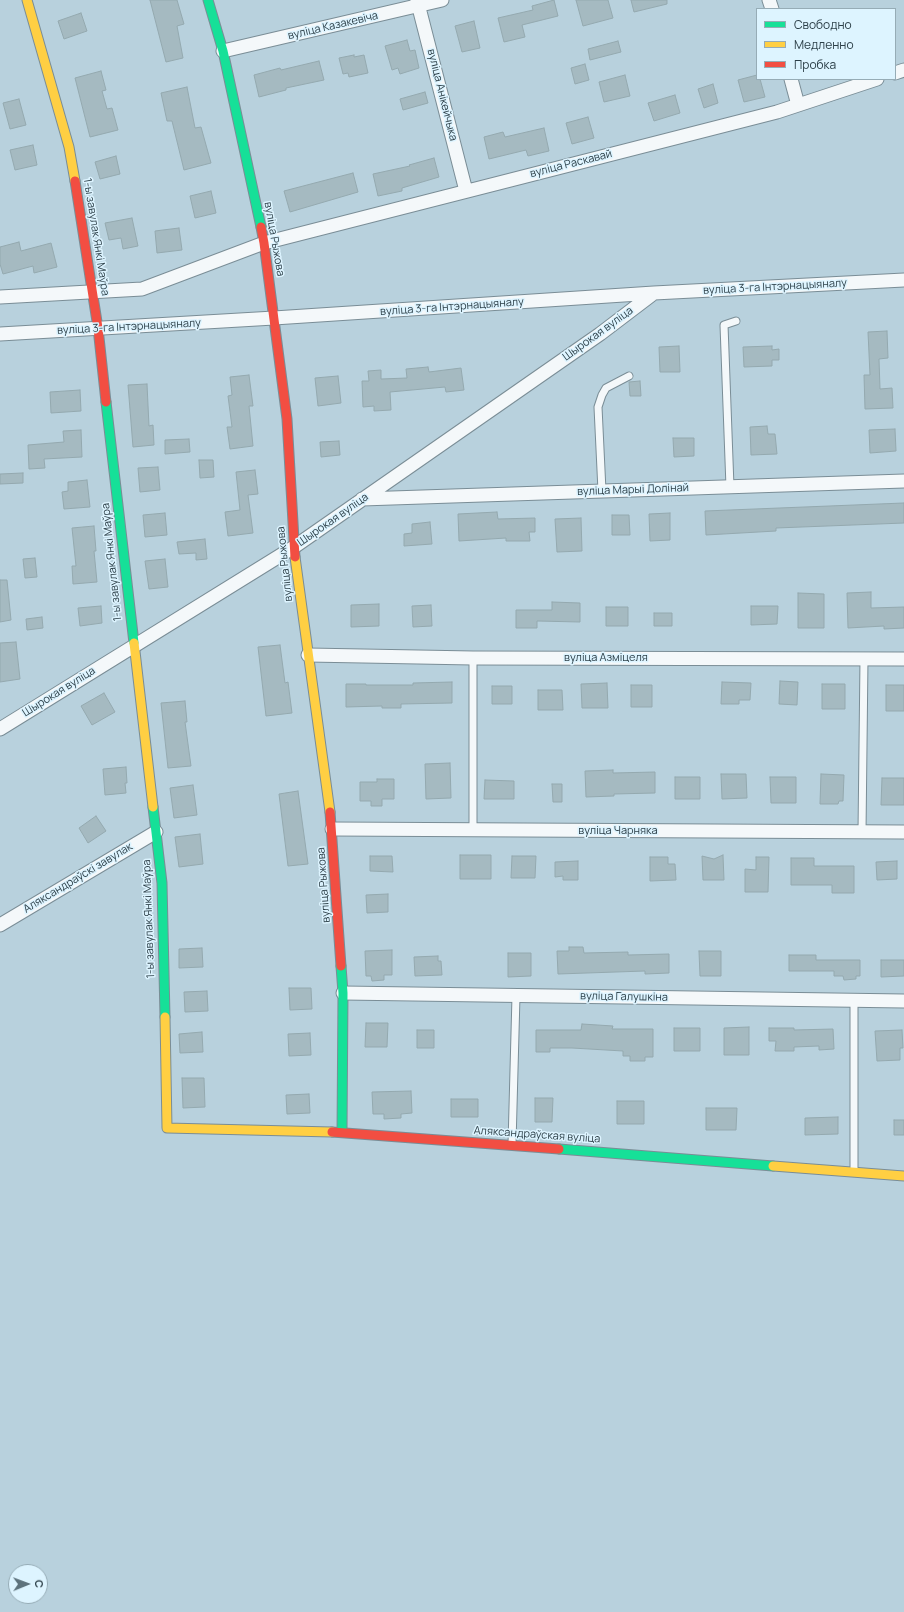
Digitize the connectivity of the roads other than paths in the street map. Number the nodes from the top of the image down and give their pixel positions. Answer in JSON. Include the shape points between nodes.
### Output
{"nodes":[{"id":1,"x":27,"y":0,"type":"edge"},
{"id":2,"x":208,"y":0,"type":"edge"},
{"id":3,"x":442,"y":0,"type":"edge"},
{"id":4,"x":418,"y":3,"type":"edge"},
{"id":5,"x":223,"y":51,"type":"junction"},
{"id":6,"x":791,"y":80,"type":"edge"},
{"id":7,"x":874,"y":80,"type":"edge"},
{"id":8,"x":798,"y":105,"type":"junction"},
{"id":9,"x":466,"y":191,"type":"junction"},
{"id":10,"x":264,"y":243,"type":"junction"},
{"id":11,"x":904,"y":280,"type":"edge"},
{"id":12,"x":93,"y":292,"type":"junction"},
{"id":13,"x":654,"y":293,"type":"junction"},
{"id":14,"x":0,"y":297,"type":"edge"},
{"id":15,"x":274,"y":318,"type":"junction"},
{"id":16,"x":736,"y":321,"type":"dead end"},
{"id":17,"x":98,"y":328,"type":"junction"},
{"id":18,"x":0,"y":334,"type":"edge"},
{"id":19,"x":629,"y":376,"type":"dead end"},
{"id":20,"x":904,"y":481,"type":"edge"},
{"id":21,"x":730,"y":487,"type":"junction"},
{"id":22,"x":602,"y":491,"type":"junction"},
{"id":23,"x":362,"y":499,"type":"junction"},
{"id":24,"x":294,"y":547,"type":"junction"},
{"id":25,"x":134,"y":645,"type":"junction"},
{"id":26,"x":308,"y":655,"type":"junction"},
{"id":27,"x":473,"y":658,"type":"junction"},
{"id":28,"x":864,"y":659,"type":"junction"},
{"id":29,"x":904,"y":659,"type":"edge"},
{"id":30,"x":0,"y":729,"type":"edge"},
{"id":31,"x":332,"y":829,"type":"junction"},
{"id":32,"x":473,"y":830,"type":"junction"},
{"id":33,"x":156,"y":832,"type":"junction"},
{"id":34,"x":862,"y":832,"type":"junction"},
{"id":35,"x":904,"y":832,"type":"edge"},
{"id":36,"x":0,"y":925,"type":"edge"},
{"id":37,"x":343,"y":993,"type":"junction"},
{"id":38,"x":516,"y":996,"type":"junction"},
{"id":39,"x":854,"y":1001,"type":"junction"},
{"id":40,"x":904,"y":1001,"type":"edge"},
{"id":41,"x":167,"y":1128,"type":"joint"},
{"id":42,"x":342,"y":1132,"type":"junction"},
{"id":43,"x":512,"y":1145,"type":"junction"},
{"id":44,"x":854,"y":1172,"type":"junction"},
{"id":45,"x":904,"y":1176,"type":"edge"}],
"edges":[{"from":1,"to":12,"type":"street","name":"1-ы завулак Янкі Маўра","via":[[69,147]]},
{"from":2,"to":5,"type":"street","name":"вуліца Рыжова"},
{"from":3,"to":4,"type":"street","name":"вуліца Казакевіча"},
{"from":4,"to":5,"type":"street","name":"вуліца Казакевіча"},
{"from":4,"to":9,"type":"street","name":"вуліца Анікейчыка"},
{"from":5,"to":10,"type":"street","name":"вуліца Рыжова"},
{"from":6,"to":8,"type":"street"},
{"from":7,"to":8,"type":"street","name":"вуліца Раскавай"},
{"from":8,"to":9,"type":"street","name":"вуліца Раскавай"},
{"from":9,"to":10,"type":"street","name":"вуліца Раскавай"},
{"from":10,"to":12,"type":"street","name":"вуліца Раскавай","via":[[142,289]]},
{"from":10,"to":15,"type":"street","name":"вуліца Рыжова"},
{"from":11,"to":13,"type":"street","name":"вуліца 3-га Інтэрнацыяналу"},
{"from":12,"to":14,"type":"street","name":"вуліца Раскавай"},
{"from":12,"to":17,"type":"street","name":"1-ы завулак Янкі Маўра"},
{"from":13,"to":15,"type":"street","name":"вуліца 3-га Інтэрнацыяналу"},
{"from":13,"to":23,"type":"street","name":"Шырокая вуліца","via":[[600,334]]},
{"from":15,"to":17,"type":"street","name":"вуліца 3-га Інтэрнацыяналу"},
{"from":15,"to":24,"type":"street","name":"вуліца Рыжова","via":[[287,419]]},
{"from":16,"to":21,"type":"lane","via":[[724,325]]},
{"from":17,"to":18,"type":"street","name":"вуліца 3-га Інтэрнацыяналу"},
{"from":17,"to":25,"type":"street","name":"1-ы завулак Янкі Маўра"},
{"from":19,"to":22,"type":"lane","via":[[606,388],[598,407]]},
{"from":20,"to":21,"type":"street","name":"вуліца Марыі Долінай"},
{"from":21,"to":22,"type":"street","name":"вуліца Марыі Долінай"},
{"from":22,"to":23,"type":"street","name":"вуліца Марыі Долінай"},
{"from":23,"to":24,"type":"street","name":"Шырокая вуліца"},
{"from":24,"to":25,"type":"street","name":"Шырокая вуліца"},
{"from":24,"to":26,"type":"street","name":"вуліца Рыжова"},
{"from":25,"to":30,"type":"street","name":"Шырокая вуліца"},
{"from":25,"to":33,"type":"street","name":"1-ы завулак Янкі Маўра"},
{"from":26,"to":27,"type":"street","name":"вуліца Азміцеля"},
{"from":26,"to":31,"type":"street","name":"вуліца Рыжова"},
{"from":27,"to":28,"type":"street","name":"вуліца Азміцеля"},
{"from":27,"to":32,"type":"lane"},
{"from":28,"to":29,"type":"street","name":"вуліца Азміцеля"},
{"from":28,"to":34,"type":"lane"},
{"from":31,"to":32,"type":"street","name":"вуліца Чарняка"},
{"from":31,"to":37,"type":"street","name":"вуліца Рыжова"},
{"from":32,"to":34,"type":"street","name":"вуліца Чарняка"},
{"from":33,"to":36,"type":"street","name":"Аляксандраўскі завулак"},
{"from":33,"to":41,"type":"street","name":"1-ы завулак Янкі Маўра","via":[[162,883]]},
{"from":34,"to":35,"type":"street","name":"вуліца Чарняка"},
{"from":37,"to":38,"type":"street","name":"вуліца Галушкіна"},
{"from":37,"to":42,"type":"street","name":"вуліца Рыжова"},
{"from":38,"to":39,"type":"street","name":"вуліца Галушкіна"},
{"from":38,"to":43,"type":"lane"},
{"from":39,"to":40,"type":"street","name":"вуліца Галушкіна"},
{"from":39,"to":44,"type":"lane"},
{"from":41,"to":42,"type":"street","name":"Аляксандраўская вуліца"},
{"from":42,"to":43,"type":"street","name":"Аляксандраўская вуліца"},
{"from":43,"to":44,"type":"street","name":"Аляксандраўская вуліца"},
{"from":44,"to":45,"type":"street","name":"Аляксандраўская вуліца"}]}
